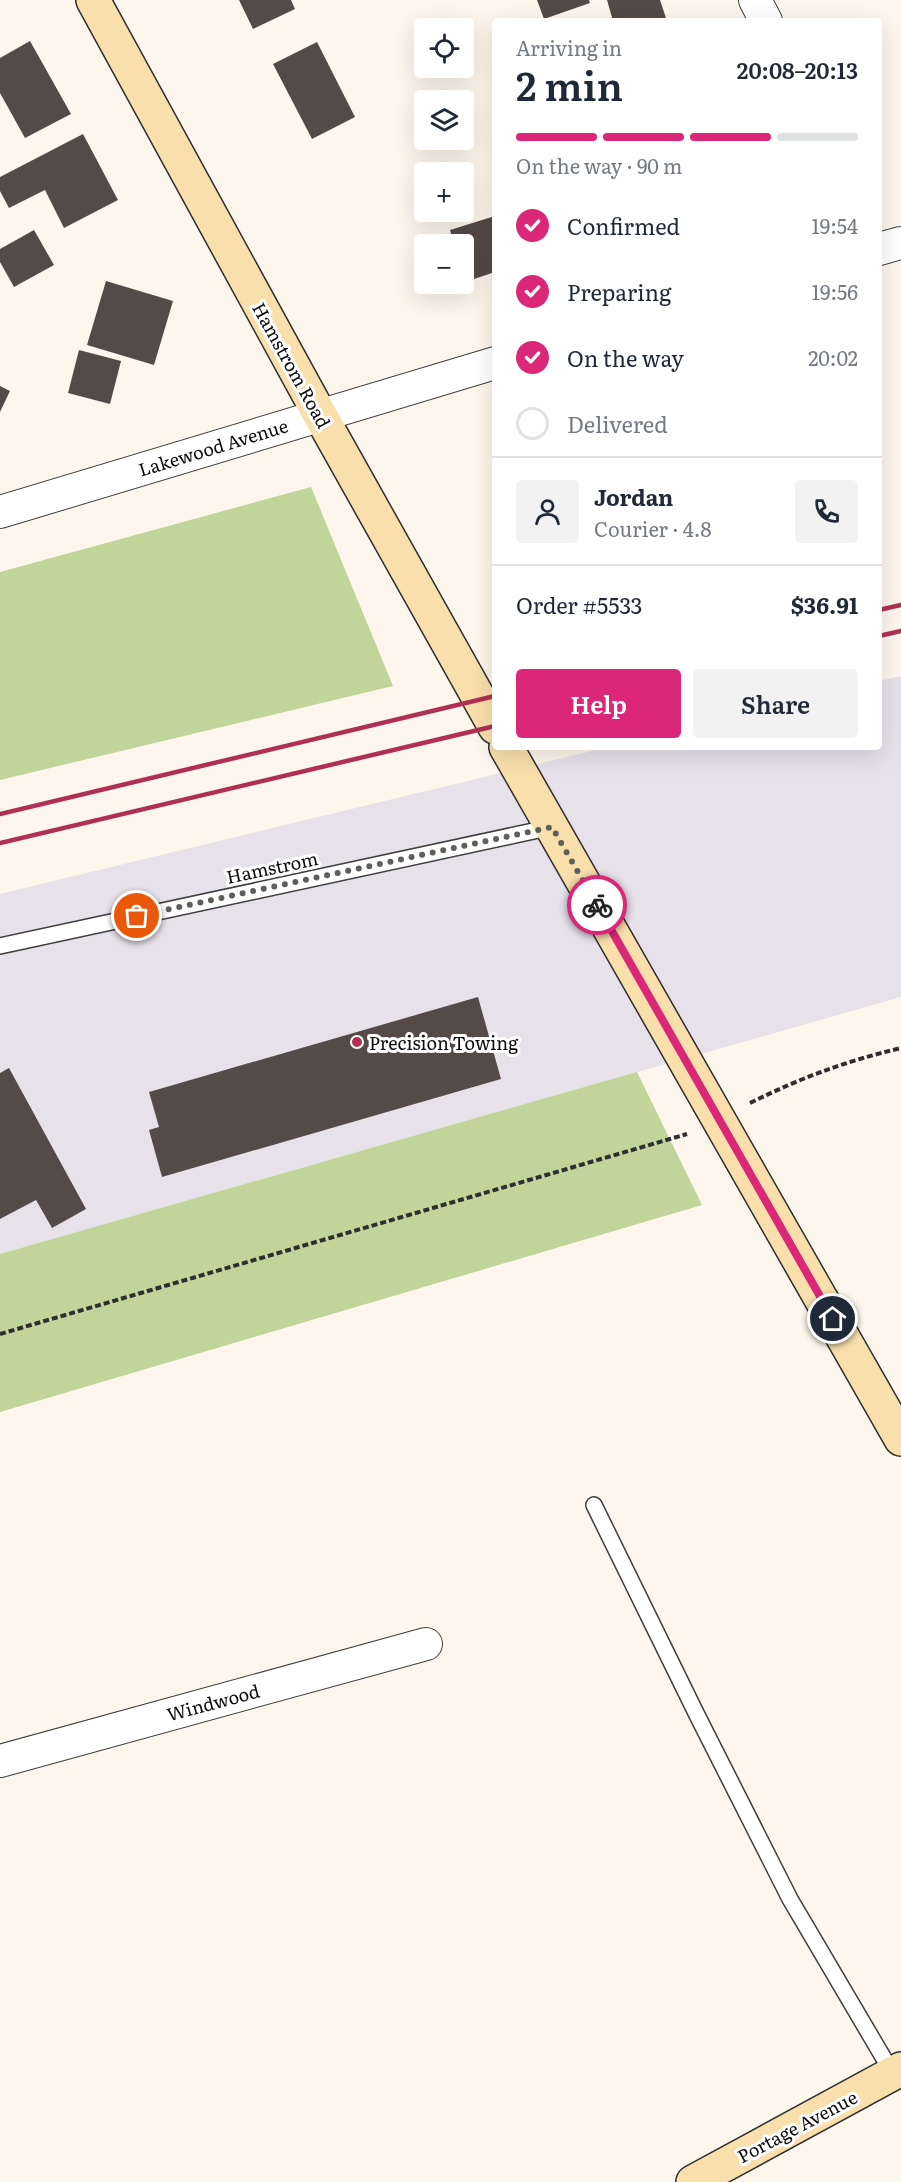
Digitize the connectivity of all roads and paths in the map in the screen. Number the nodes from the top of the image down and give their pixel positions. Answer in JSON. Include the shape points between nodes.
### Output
{"nodes":[{"id":1,"x":93,"y":0,"type":"edge"},
{"id":2,"x":755,"y":0,"type":"edge"},
{"id":3,"x":764,"y":18,"type":"edge"},
{"id":4,"x":492,"y":364,"type":"edge"},
{"id":5,"x":320,"y":415,"type":"junction"},
{"id":6,"x":0,"y":512,"type":"edge"},
{"id":7,"x":492,"y":722,"type":"edge"},
{"id":8,"x":508,"y":750,"type":"edge"},
{"id":9,"x":552,"y":827,"type":"junction"},
{"id":10,"x":0,"y":946,"type":"edge"},
{"id":11,"x":901,"y":1048,"type":"edge"},
{"id":12,"x":720,"y":1119,"type":"junction"},
{"id":13,"x":0,"y":1334,"type":"edge"},
{"id":14,"x":901,"y":1439,"type":"edge"},
{"id":15,"x":594,"y":1505,"type":"dead end"},
{"id":16,"x":426,"y":1644,"type":"dead end"},
{"id":17,"x":0,"y":1761,"type":"edge"},
{"id":18,"x":897,"y":2072,"type":"edge"},
{"id":19,"x":693,"y":2182,"type":"edge"}],
"edges":[{"from":1,"to":5,"type":"street","name":"Hamstrom Road"},
{"from":2,"to":3,"type":"street"},
{"from":4,"to":5,"type":"street","name":"Lakewood Avenue"},
{"from":5,"to":6,"type":"street","name":"Lakewood Avenue"},
{"from":5,"to":7,"type":"street","name":"Hamstrom Road"},
{"from":8,"to":9,"type":"street"},
{"from":9,"to":10,"type":"lane","name":"Hamstrom"},
{"from":9,"to":12,"type":"street"},
{"from":11,"to":12,"type":"path","via":[[850,1060],[800,1078]]},
{"from":12,"to":13,"type":"path","via":[[684,1136]]},
{"from":12,"to":14,"type":"street"},
{"from":15,"to":18,"type":"lane","via":[[790,1899]]},
{"from":16,"to":17,"type":"street","name":"Windwood"},
{"from":18,"to":19,"type":"street","name":"Portage Avenue"}]}
